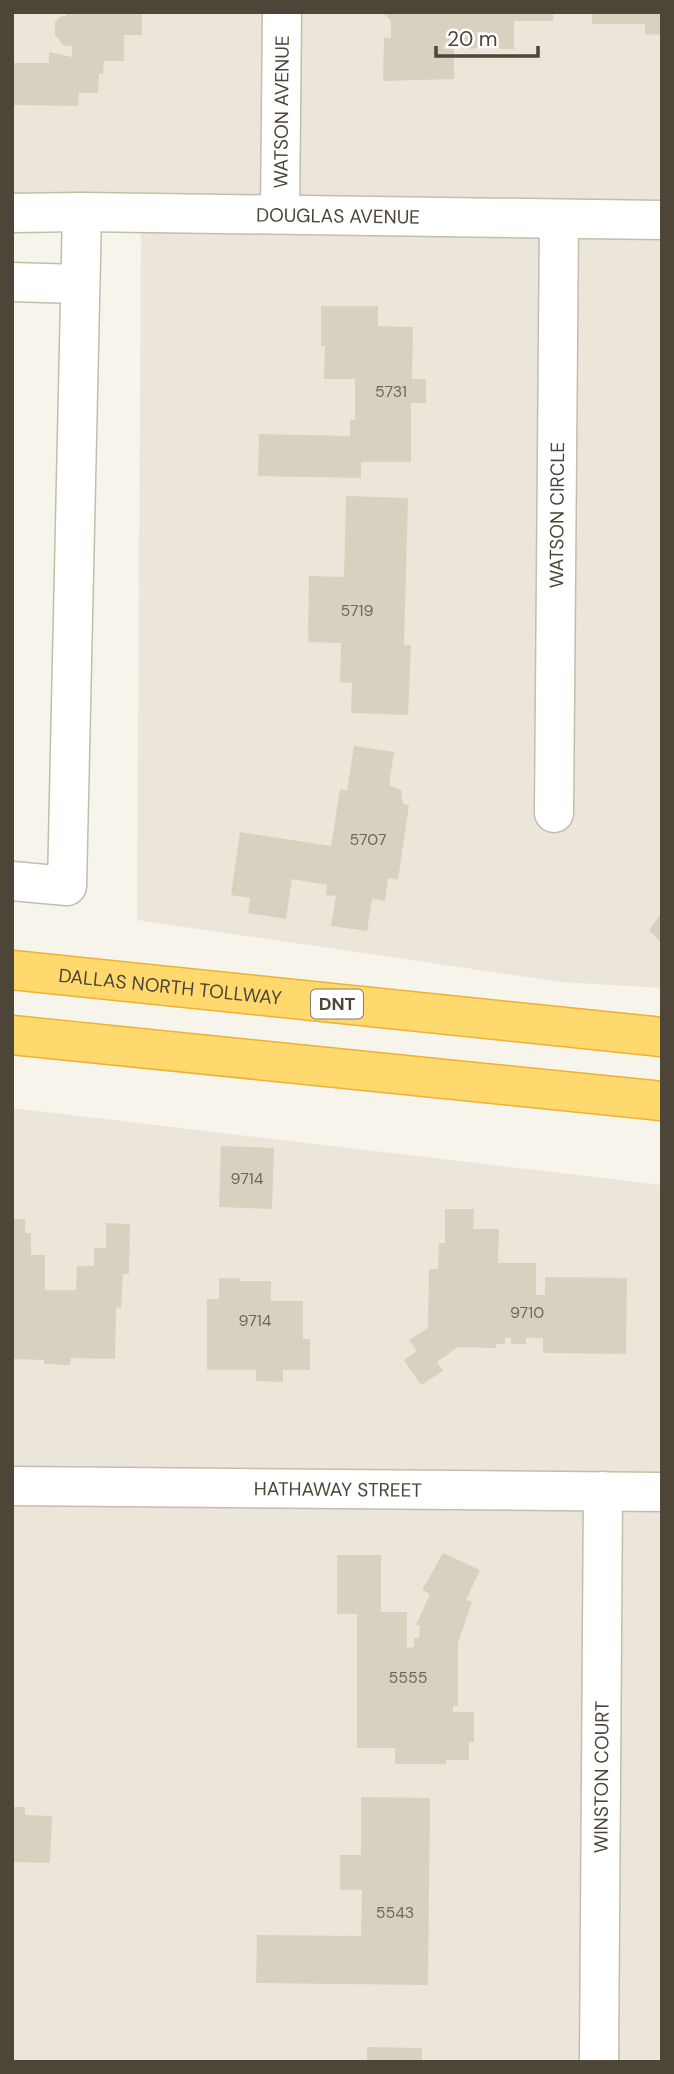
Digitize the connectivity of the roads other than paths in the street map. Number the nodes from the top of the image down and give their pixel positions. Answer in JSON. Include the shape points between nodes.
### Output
{"nodes":[{"id":1,"x":282,"y":12,"type":"edge"},
{"id":2,"x":82,"y":212,"type":"junction"},
{"id":3,"x":12,"y":213,"type":"edge"},
{"id":4,"x":280,"y":214,"type":"junction"},
{"id":5,"x":559,"y":220,"type":"junction"},
{"id":6,"x":662,"y":220,"type":"edge"},
{"id":7,"x":12,"y":282,"type":"edge"},
{"id":8,"x":79,"y":284,"type":"junction"},
{"id":9,"x":554,"y":813,"type":"dead end"},
{"id":10,"x":12,"y":881,"type":"edge"},
{"id":11,"x":12,"y":970,"type":"edge"},
{"id":12,"x":12,"y":1035,"type":"edge"},
{"id":13,"x":662,"y":1037,"type":"edge"},
{"id":14,"x":662,"y":1101,"type":"edge"},
{"id":15,"x":12,"y":1486,"type":"edge"},
{"id":16,"x":603,"y":1491,"type":"junction"},
{"id":17,"x":662,"y":1492,"type":"edge"},
{"id":18,"x":599,"y":2062,"type":"edge"}],
"edges":[{"from":1,"to":4,"type":"street","name":"WATSON AVENUE"},
{"from":2,"to":3,"type":"street","name":"DOUGLAS AVENUE"},
{"from":2,"to":4,"type":"street","name":"DOUGLAS AVENUE"},
{"from":2,"to":8,"type":"street"},
{"from":4,"to":5,"type":"street","name":"DOUGLAS AVENUE"},
{"from":5,"to":6,"type":"street","name":"DOUGLAS AVENUE"},
{"from":5,"to":9,"type":"street","name":"WATSON CIRCLE"},
{"from":7,"to":8,"type":"street"},
{"from":8,"to":10,"type":"street","via":[[67,886]]},
{"from":11,"to":13,"type":"highway","name":"DALLAS NORTH TOLLWAY","number":"DNT"},
{"from":12,"to":14,"type":"highway"},
{"from":15,"to":16,"type":"street","name":"HATHAWAY STREET"},
{"from":16,"to":17,"type":"street","name":"HATHAWAY STREET"},
{"from":16,"to":18,"type":"street","name":"WINSTON COURT"}]}
